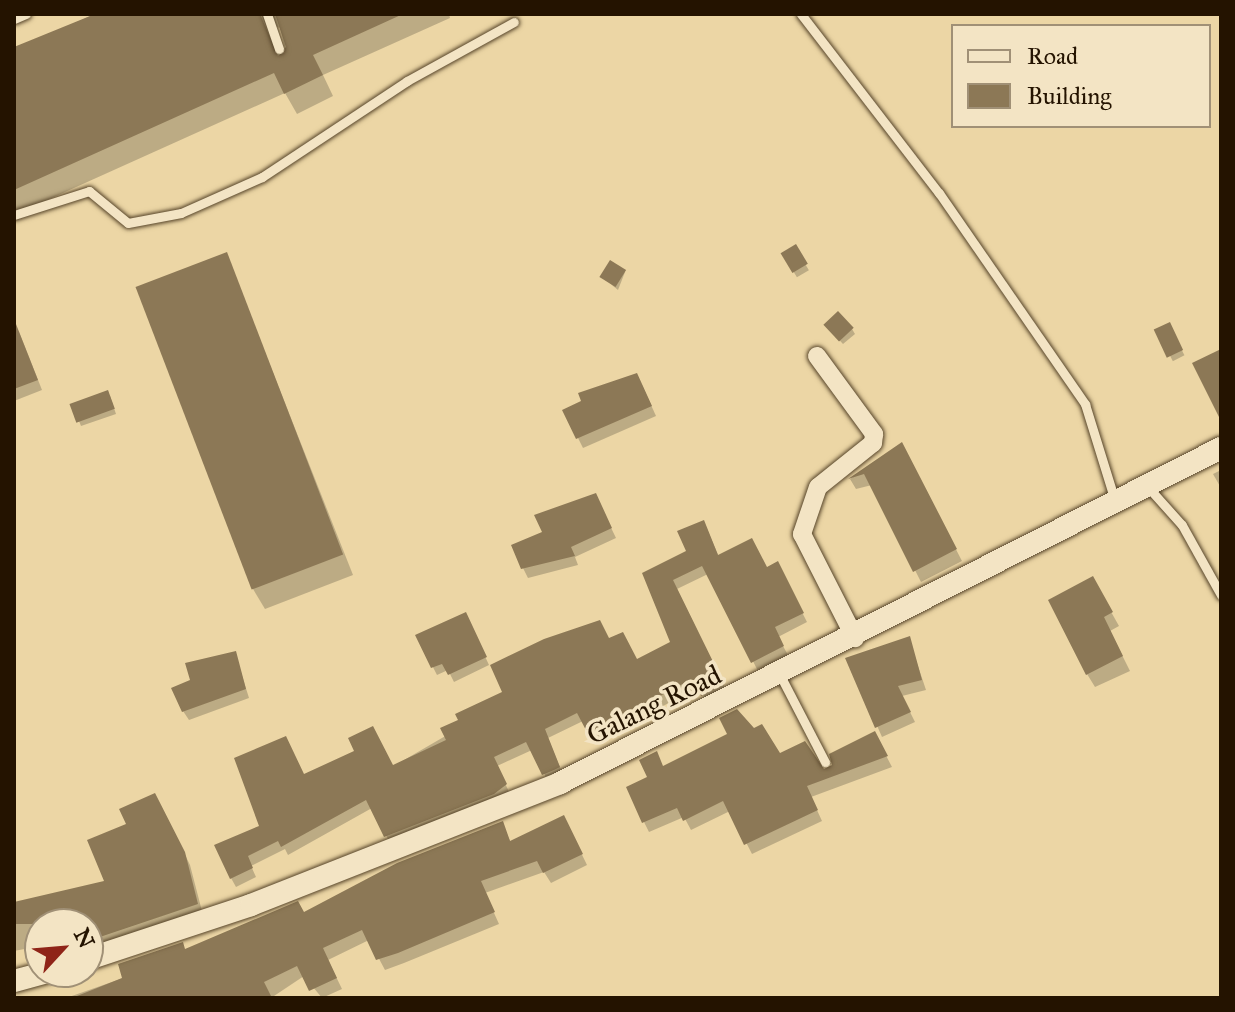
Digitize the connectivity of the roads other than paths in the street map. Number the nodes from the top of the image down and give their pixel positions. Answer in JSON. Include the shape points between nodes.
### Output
{"nodes":[{"id":1,"x":26,"y":14,"type":"edge"},
{"id":2,"x":267,"y":14,"type":"edge"},
{"id":3,"x":801,"y":14,"type":"edge"},
{"id":4,"x":14,"y":19,"type":"edge"},
{"id":5,"x":514,"y":22,"type":"dead end"},
{"id":6,"x":279,"y":49,"type":"dead end"},
{"id":7,"x":14,"y":215,"type":"edge"},
{"id":8,"x":817,"y":356,"type":"dead end"},
{"id":9,"x":1221,"y":448,"type":"edge"},
{"id":10,"x":1147,"y":486,"type":"junction"},
{"id":11,"x":1115,"y":501,"type":"junction"},
{"id":12,"x":1221,"y":595,"type":"edge"},
{"id":13,"x":855,"y":638,"type":"junction"},
{"id":14,"x":781,"y":677,"type":"junction"},
{"id":15,"x":825,"y":762,"type":"dead end"},
{"id":16,"x":104,"y":953,"type":"edge"}],
"edges":[{"from":1,"to":4,"type":"lane"},
{"from":2,"to":6,"type":"lane"},
{"from":3,"to":11,"type":"lane","via":[[939,193],[1085,404]]},
{"from":5,"to":7,"type":"lane","via":[[407,81],[262,177],[181,213],[128,223],[89,191]]},
{"from":8,"to":13,"type":"street","via":[[874,434],[873,443],[818,487],[802,534]]},
{"from":9,"to":10,"type":"street","name":"Galang Road"},
{"from":10,"to":11,"type":"street","name":"Galang Road"},
{"from":10,"to":12,"type":"lane","via":[[1182,525]]},
{"from":11,"to":13,"type":"street","name":"Galang Road"},
{"from":13,"to":14,"type":"street","name":"Galang Road"},
{"from":14,"to":15,"type":"lane"},
{"from":14,"to":16,"type":"street","name":"Galang Road","via":[[469,821]]}]}
